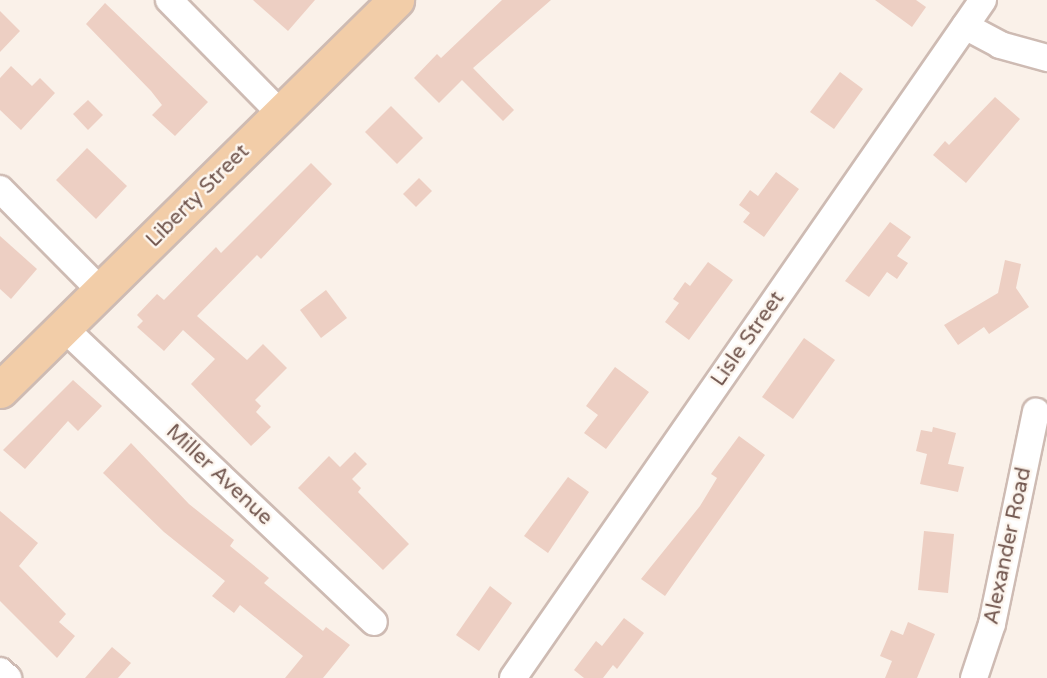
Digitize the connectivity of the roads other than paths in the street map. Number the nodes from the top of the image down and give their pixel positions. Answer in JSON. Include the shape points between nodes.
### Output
{"nodes":[{"id":1,"x":169,"y":0,"type":"edge"},
{"id":2,"x":396,"y":0,"type":"edge"},
{"id":3,"x":983,"y":0,"type":"edge"},
{"id":4,"x":965,"y":26,"type":"junction"},
{"id":5,"x":1047,"y":58,"type":"edge"},
{"id":6,"x":281,"y":114,"type":"junction"},
{"id":7,"x":0,"y":189,"type":"edge"},
{"id":8,"x":101,"y":291,"type":"junction"},
{"id":9,"x":64,"y":328,"type":"junction"},
{"id":10,"x":0,"y":390,"type":"edge"},
{"id":11,"x":1036,"y":412,"type":"dead end"},
{"id":12,"x":374,"y":622,"type":"dead end"},
{"id":13,"x":0,"y":671,"type":"edge"},
{"id":14,"x":8,"y":678,"type":"edge"},
{"id":15,"x":513,"y":678,"type":"edge"},
{"id":16,"x":974,"y":678,"type":"edge"}],
"edges":[{"from":1,"to":6,"type":"street"},
{"from":2,"to":6,"type":"main road","name":"Liberty Street"},
{"from":3,"to":4,"type":"street","name":"Lisle Street"},
{"from":4,"to":5,"type":"street","via":[[1000,45]]},
{"from":4,"to":15,"type":"street","name":"Lisle Street"},
{"from":6,"to":8,"type":"main road","name":"Liberty Street"},
{"from":7,"to":8,"type":"street"},
{"from":8,"to":9,"type":"main road","name":"Liberty Street"},
{"from":9,"to":10,"type":"main road","name":"Liberty Street"},
{"from":9,"to":12,"type":"street","name":"Miller Avenue"},
{"from":11,"to":16,"type":"street","name":"Alexander Road","via":[[992,624]]},
{"from":13,"to":14,"type":"street"}]}
